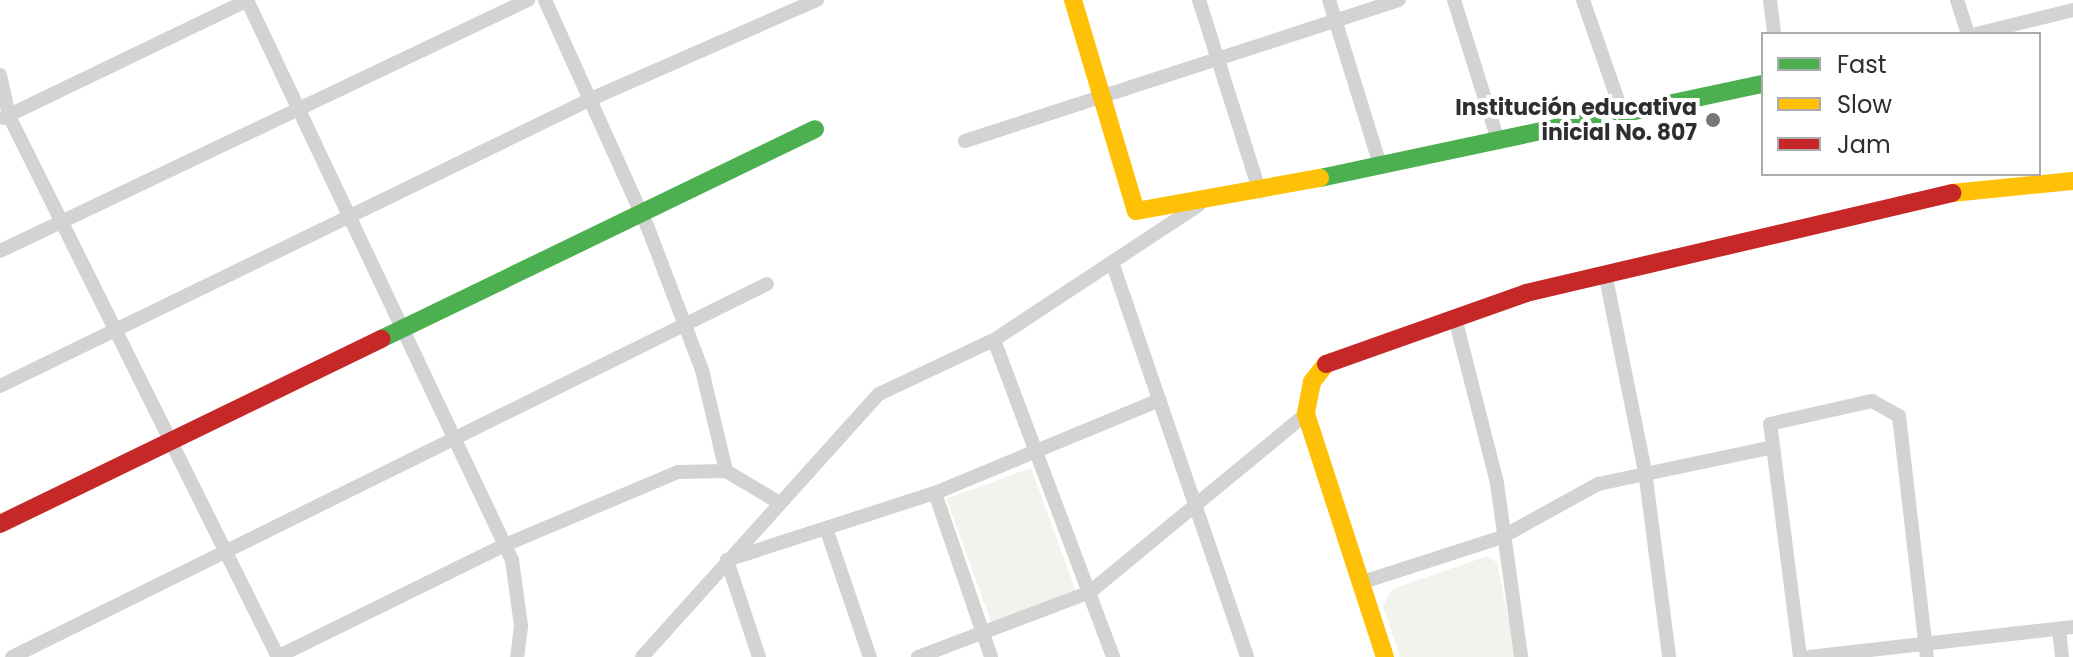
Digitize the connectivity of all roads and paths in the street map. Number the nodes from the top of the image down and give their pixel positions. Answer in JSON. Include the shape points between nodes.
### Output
{"nodes":[{"id":1,"x":247,"y":0,"type":"edge"},
{"id":2,"x":528,"y":0,"type":"edge"},
{"id":3,"x":545,"y":0,"type":"edge"},
{"id":4,"x":817,"y":0,"type":"edge"},
{"id":5,"x":1073,"y":0,"type":"edge"},
{"id":6,"x":1199,"y":0,"type":"edge"},
{"id":7,"x":1329,"y":0,"type":"edge"},
{"id":8,"x":1399,"y":0,"type":"edge"},
{"id":9,"x":1454,"y":0,"type":"edge"},
{"id":10,"x":1583,"y":0,"type":"edge"},
{"id":11,"x":1770,"y":0,"type":"edge"},
{"id":12,"x":1957,"y":0,"type":"edge"},
{"id":13,"x":2073,"y":10,"type":"edge"},
{"id":14,"x":1336,"y":21,"type":"junction"},
{"id":15,"x":1774,"y":32,"type":"edge"},
{"id":16,"x":1967,"y":32,"type":"edge"},
{"id":17,"x":1984,"y":32,"type":"edge"},
{"id":18,"x":1218,"y":59,"type":"junction"},
{"id":19,"x":0,"y":75,"type":"edge"},
{"id":20,"x":1761,"y":84,"type":"edge"},
{"id":21,"x":1103,"y":97,"type":"junction"},
{"id":22,"x":591,"y":99,"type":"junction"},
{"id":23,"x":299,"y":109,"type":"junction"},
{"id":24,"x":1621,"y":109,"type":"junction"},
{"id":25,"x":4,"y":118,"type":"edge"},
{"id":26,"x":815,"y":129,"type":"dead end"},
{"id":27,"x":1497,"y":137,"type":"junction"},
{"id":28,"x":965,"y":141,"type":"dead end"},
{"id":29,"x":1380,"y":165,"type":"junction"},
{"id":30,"x":2073,"y":181,"type":"edge"},
{"id":31,"x":1260,"y":192,"type":"junction"},
{"id":32,"x":1205,"y":201,"type":"junction"},
{"id":33,"x":641,"y":213,"type":"junction"},
{"id":34,"x":350,"y":218,"type":"junction"},
{"id":35,"x":61,"y":221,"type":"junction"},
{"id":36,"x":0,"y":251,"type":"edge"},
{"id":37,"x":1112,"y":262,"type":"junction"},
{"id":38,"x":1605,"y":273,"type":"junction"},
{"id":39,"x":767,"y":284,"type":"dead end"},
{"id":40,"x":1455,"y":318,"type":"junction"},
{"id":41,"x":685,"y":325,"type":"junction"},
{"id":42,"x":403,"y":329,"type":"junction"},
{"id":43,"x":116,"y":331,"type":"junction"},
{"id":44,"x":994,"y":340,"type":"junction"},
{"id":45,"x":0,"y":386,"type":"edge"},
{"id":46,"x":1160,"y":400,"type":"junction"},
{"id":47,"x":1306,"y":414,"type":"junction"},
{"id":48,"x":455,"y":438,"type":"junction"},
{"id":49,"x":171,"y":441,"type":"junction"},
{"id":50,"x":1769,"y":448,"type":"junction"},
{"id":51,"x":1033,"y":456,"type":"junction"},
{"id":52,"x":726,"y":471,"type":"junction"},
{"id":53,"x":1645,"y":471,"type":"junction"},
{"id":54,"x":935,"y":493,"type":"junction"},
{"id":55,"x":1196,"y":501,"type":"junction"},
{"id":56,"x":780,"y":503,"type":"junction"},
{"id":57,"x":0,"y":524,"type":"edge"},
{"id":58,"x":827,"y":531,"type":"junction"},
{"id":59,"x":1502,"y":537,"type":"junction"},
{"id":60,"x":505,"y":545,"type":"junction"},
{"id":61,"x":225,"y":552,"type":"junction"},
{"id":62,"x":727,"y":560,"type":"junction"},
{"id":63,"x":1363,"y":582,"type":"junction"},
{"id":64,"x":1090,"y":592,"type":"junction"},
{"id":65,"x":2066,"y":628,"type":"edge"},
{"id":66,"x":984,"y":633,"type":"junction"},
{"id":67,"x":1926,"y":650,"type":"edge"},
{"id":68,"x":12,"y":657,"type":"edge"},
{"id":69,"x":278,"y":657,"type":"edge"},
{"id":70,"x":517,"y":657,"type":"edge"},
{"id":71,"x":642,"y":657,"type":"edge"},
{"id":72,"x":759,"y":657,"type":"edge"},
{"id":73,"x":870,"y":657,"type":"edge"},
{"id":74,"x":918,"y":657,"type":"edge"},
{"id":75,"x":991,"y":657,"type":"edge"},
{"id":76,"x":1113,"y":657,"type":"edge"},
{"id":77,"x":1247,"y":657,"type":"edge"},
{"id":78,"x":1385,"y":657,"type":"edge"},
{"id":79,"x":1521,"y":657,"type":"edge"},
{"id":80,"x":1669,"y":657,"type":"edge"},
{"id":81,"x":1800,"y":657,"type":"edge"},
{"id":82,"x":1809,"y":657,"type":"edge"},
{"id":83,"x":2062,"y":657,"type":"edge"}],
"edges":[{"from":1,"to":23,"type":"street"},
{"from":1,"to":25,"type":"street"},
{"from":2,"to":23,"type":"street"},
{"from":3,"to":22,"type":"street"},
{"from":4,"to":22,"type":"street"},
{"from":5,"to":21,"type":"street"},
{"from":6,"to":18,"type":"street"},
{"from":7,"to":14,"type":"street"},
{"from":8,"to":14,"type":"street"},
{"from":9,"to":27,"type":"street"},
{"from":10,"to":24,"type":"street"},
{"from":11,"to":15,"type":"street"},
{"from":12,"to":16,"type":"street"},
{"from":13,"to":17,"type":"street"},
{"from":14,"to":18,"type":"street"},
{"from":14,"to":29,"type":"street"},
{"from":18,"to":21,"type":"street"},
{"from":18,"to":31,"type":"street"},
{"from":19,"to":25,"type":"street"},
{"from":20,"to":24,"type":"street"},
{"from":21,"to":28,"type":"street"},
{"from":21,"to":32,"type":"street","via":[[1136,211]]},
{"from":22,"to":33,"type":"street"},
{"from":22,"to":34,"type":"street"},
{"from":23,"to":34,"type":"street"},
{"from":23,"to":35,"type":"street"},
{"from":24,"to":27,"type":"street"},
{"from":25,"to":35,"type":"street"},
{"from":26,"to":33,"type":"street"},
{"from":27,"to":29,"type":"street"},
{"from":29,"to":31,"type":"street"},
{"from":30,"to":38,"type":"street","via":[[1914,197]]},
{"from":31,"to":32,"type":"street"},
{"from":32,"to":37,"type":"street"},
{"from":33,"to":41,"type":"street"},
{"from":33,"to":42,"type":"street"},
{"from":34,"to":42,"type":"street"},
{"from":34,"to":43,"type":"street"},
{"from":35,"to":36,"type":"street"},
{"from":35,"to":43,"type":"street"},
{"from":37,"to":44,"type":"street"},
{"from":37,"to":46,"type":"street"},
{"from":38,"to":40,"type":"street"},
{"from":38,"to":53,"type":"street"},
{"from":39,"to":41,"type":"street"},
{"from":40,"to":47,"type":"street","via":[[1330,359],[1312,382]]},
{"from":40,"to":59,"type":"street","via":[[1497,483]]},
{"from":41,"to":48,"type":"street"},
{"from":41,"to":52,"type":"street"},
{"from":42,"to":48,"type":"street"},
{"from":42,"to":49,"type":"street"},
{"from":43,"to":45,"type":"street"},
{"from":43,"to":49,"type":"street"},
{"from":44,"to":51,"type":"street"},
{"from":44,"to":56,"type":"street","via":[[879,394]]},
{"from":46,"to":51,"type":"street"},
{"from":46,"to":55,"type":"street"},
{"from":47,"to":55,"type":"street"},
{"from":47,"to":63,"type":"street"},
{"from":48,"to":60,"type":"street"},
{"from":48,"to":61,"type":"street"},
{"from":49,"to":57,"type":"street"},
{"from":49,"to":61,"type":"street"},
{"from":50,"to":53,"type":"street"},
{"from":50,"to":67,"type":"street","via":[[1770,424],[1872,401],[1899,416]]},
{"from":50,"to":81,"type":"street"},
{"from":51,"to":54,"type":"street"},
{"from":51,"to":64,"type":"street"},
{"from":52,"to":56,"type":"street"},
{"from":52,"to":60,"type":"street","via":[[678,472]]},
{"from":53,"to":59,"type":"street","via":[[1598,484]]},
{"from":53,"to":80,"type":"street"},
{"from":54,"to":58,"type":"street"},
{"from":54,"to":66,"type":"street"},
{"from":55,"to":64,"type":"street"},
{"from":55,"to":77,"type":"street"},
{"from":56,"to":62,"type":"street"},
{"from":58,"to":62,"type":"street"},
{"from":58,"to":73,"type":"street"},
{"from":59,"to":63,"type":"street"},
{"from":59,"to":79,"type":"street"},
{"from":60,"to":69,"type":"street"},
{"from":60,"to":70,"type":"street","via":[[521,626]]},
{"from":61,"to":68,"type":"street"},
{"from":61,"to":69,"type":"street"},
{"from":62,"to":71,"type":"street"},
{"from":62,"to":72,"type":"street"},
{"from":63,"to":78,"type":"street"},
{"from":64,"to":66,"type":"street"},
{"from":64,"to":76,"type":"street"},
{"from":65,"to":67,"type":"street"},
{"from":65,"to":83,"type":"street"},
{"from":66,"to":74,"type":"street"},
{"from":66,"to":75,"type":"street"},
{"from":67,"to":82,"type":"street"}]}
